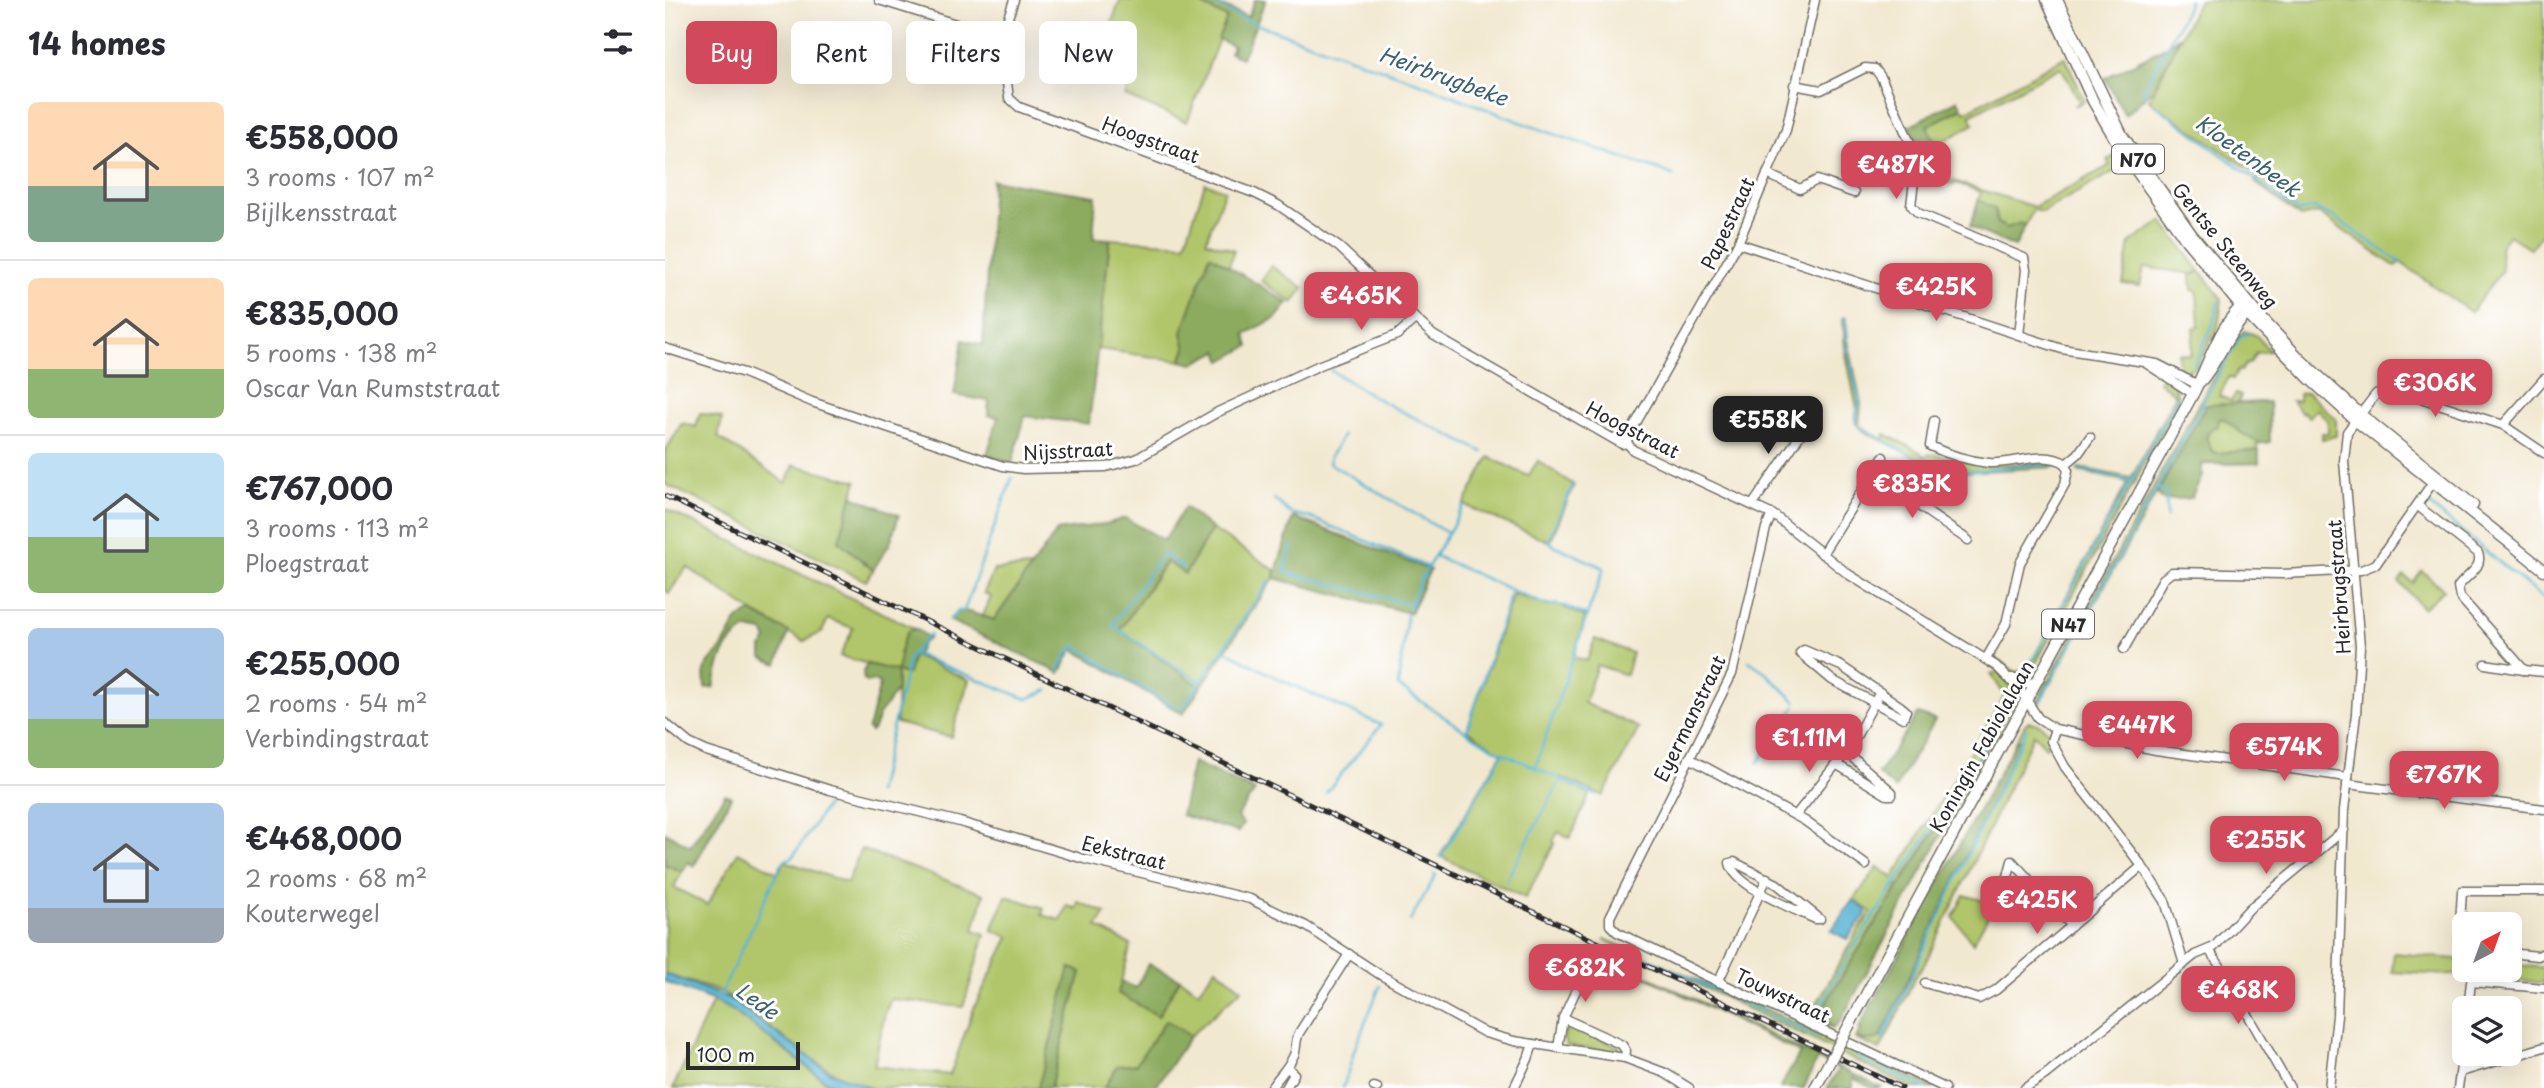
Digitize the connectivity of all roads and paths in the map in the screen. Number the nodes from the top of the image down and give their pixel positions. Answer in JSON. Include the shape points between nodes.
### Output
{"nodes":[{"id":1,"x":879,"y":0,"type":"edge"},
{"id":2,"x":1014,"y":0,"type":"edge"},
{"id":3,"x":1815,"y":0,"type":"edge"},
{"id":4,"x":2047,"y":0,"type":"edge"},
{"id":5,"x":2057,"y":0,"type":"edge"},
{"id":6,"x":946,"y":21,"type":"edge"},
{"id":7,"x":1007,"y":21,"type":"edge"},
{"id":8,"x":1007,"y":84,"type":"edge"},
{"id":9,"x":1794,"y":85,"type":"junction"},
{"id":10,"x":1767,"y":174,"type":"junction"},
{"id":11,"x":1854,"y":193,"type":"dead end"},
{"id":12,"x":1738,"y":243,"type":"junction"},
{"id":13,"x":2247,"y":308,"type":"junction"},
{"id":14,"x":1415,"y":319,"type":"junction"},
{"id":15,"x":2019,"y":335,"type":"junction"},
{"id":16,"x":665,"y":348,"type":"edge"},
{"id":17,"x":2544,"y":380,"type":"edge"},
{"id":18,"x":2196,"y":389,"type":"junction"},
{"id":19,"x":2358,"y":417,"type":"junction"},
{"id":20,"x":1934,"y":421,"type":"dead end"},
{"id":21,"x":1807,"y":425,"type":"dead end"},
{"id":22,"x":2503,"y":425,"type":"junction"},
{"id":23,"x":2090,"y":437,"type":"dead end"},
{"id":24,"x":1627,"y":443,"type":"junction"},
{"id":25,"x":2544,"y":453,"type":"edge"},
{"id":26,"x":1883,"y":457,"type":"dead end"},
{"id":27,"x":2066,"y":464,"type":"junction"},
{"id":28,"x":1872,"y":475,"type":"junction"},
{"id":29,"x":2433,"y":482,"type":"junction"},
{"id":30,"x":1753,"y":503,"type":"junction"},
{"id":31,"x":2418,"y":506,"type":"junction"},
{"id":32,"x":1772,"y":514,"type":"junction"},
{"id":33,"x":1968,"y":540,"type":"dead end"},
{"id":34,"x":1822,"y":554,"type":"junction"},
{"id":35,"x":2544,"y":563,"type":"edge"},
{"id":36,"x":2544,"y":570,"type":"edge"},
{"id":37,"x":2353,"y":571,"type":"junction"},
{"id":38,"x":2124,"y":649,"type":"dead end"},
{"id":39,"x":1986,"y":659,"type":"junction"},
{"id":40,"x":2485,"y":664,"type":"dead end"},
{"id":41,"x":1841,"y":666,"type":"junction"},
{"id":42,"x":2524,"y":670,"type":"junction"},
{"id":43,"x":2544,"y":672,"type":"edge"},
{"id":44,"x":2007,"y":674,"type":"junction"},
{"id":45,"x":1832,"y":680,"type":"junction"},
{"id":46,"x":2036,"y":682,"type":"junction"},
{"id":47,"x":1880,"y":692,"type":"junction"},
{"id":48,"x":2026,"y":701,"type":"junction"},
{"id":49,"x":1874,"y":703,"type":"junction"},
{"id":50,"x":665,"y":723,"type":"edge"},
{"id":51,"x":2055,"y":729,"type":"junction"},
{"id":52,"x":1846,"y":752,"type":"junction"},
{"id":53,"x":1689,"y":758,"type":"junction"},
{"id":54,"x":1836,"y":764,"type":"junction"},
{"id":55,"x":2347,"y":781,"type":"junction"},
{"id":56,"x":2544,"y":809,"type":"edge"},
{"id":57,"x":1796,"y":815,"type":"junction"},
{"id":58,"x":2344,"y":830,"type":"junction"},
{"id":59,"x":1866,"y":865,"type":"dead end"},
{"id":60,"x":2142,"y":866,"type":"junction"},
{"id":61,"x":1766,"y":878,"type":"junction"},
{"id":62,"x":2544,"y":891,"type":"edge"},
{"id":63,"x":1760,"y":892,"type":"junction"},
{"id":64,"x":2002,"y":899,"type":"dead end"},
{"id":65,"x":2461,"y":912,"type":"edge"},
{"id":66,"x":1610,"y":925,"type":"joint"},
{"id":67,"x":2071,"y":926,"type":"junction"},
{"id":68,"x":2209,"y":950,"type":"junction"},
{"id":69,"x":2544,"y":953,"type":"edge"},
{"id":70,"x":1349,"y":954,"type":"junction"},
{"id":71,"x":1593,"y":954,"type":"dead end"},
{"id":72,"x":2522,"y":954,"type":"edge"},
{"id":73,"x":2184,"y":964,"type":"junction"},
{"id":74,"x":1718,"y":982,"type":"junction"},
{"id":75,"x":1925,"y":983,"type":"dead end"},
{"id":76,"x":2544,"y":988,"type":"edge"},
{"id":77,"x":2470,"y":996,"type":"edge"},
{"id":78,"x":1563,"y":1018,"type":"junction"},
{"id":79,"x":1533,"y":1044,"type":"junction"},
{"id":80,"x":2544,"y":1047,"type":"edge"},
{"id":81,"x":1558,"y":1048,"type":"junction"},
{"id":82,"x":1625,"y":1058,"type":"junction"},
{"id":83,"x":2462,"y":1066,"type":"edge"},
{"id":84,"x":1288,"y":1068,"type":"junction"},
{"id":85,"x":2461,"y":1072,"type":"junction"},
{"id":86,"x":1271,"y":1088,"type":"edge"},
{"id":87,"x":1286,"y":1088,"type":"edge"},
{"id":88,"x":1514,"y":1088,"type":"edge"},
{"id":89,"x":1689,"y":1088,"type":"edge"},
{"id":90,"x":1815,"y":1088,"type":"edge"},
{"id":91,"x":1945,"y":1088,"type":"edge"},
{"id":92,"x":2025,"y":1088,"type":"edge"},
{"id":93,"x":2290,"y":1088,"type":"edge"},
{"id":94,"x":2329,"y":1088,"type":"edge"},
{"id":95,"x":2458,"y":1088,"type":"edge"}],
"edges":[{"from":1,"to":6,"type":"street"},
{"from":2,"to":7,"type":"street"},
{"from":3,"to":9,"type":"street","name":"Papestraat"},
{"from":4,"to":13,"type":"main road","name":"Gentse Steenweg","number":"N70","via":[[2121,149],[2186,240]]},
{"from":5,"to":13,"type":"main road","name":"Gentse Steenweg","number":"N70","via":[[2122,135]]},
{"from":8,"to":14,"type":"street","name":"Hoogstraat","via":[[1009,98],[1019,107],[1278,205],[1339,247]]},
{"from":9,"to":10,"type":"street","name":"Papestraat","via":[[1786,130]]},
{"from":9,"to":15,"type":"street","via":[[1821,90],[1865,68],[1875,69],[1915,154],[1911,205],[1918,213],[2024,258]]},
{"from":10,"to":11,"type":"street","via":[[1800,189],[1817,180]]},
{"from":10,"to":12,"type":"street","name":"Papestraat"},
{"from":12,"to":15,"type":"street"},
{"from":12,"to":24,"type":"street","name":"Papestraat"},
{"from":13,"to":18,"type":"main road","name":"Koningin Fabiolalaan","number":"N47"},
{"from":13,"to":19,"type":"main road","name":"Gentse Steenweg","number":"N70"},
{"from":13,"to":19,"type":"main road","name":"Gentse Steenweg","number":"N70","via":[[2309,378]]},
{"from":14,"to":16,"type":"street","name":"Nijsstraat","via":[[1397,335],[1217,412],[1146,455],[1106,467],[1003,466]]},
{"from":14,"to":24,"type":"street","name":"Hoogstraat","via":[[1433,335]]},
{"from":15,"to":18,"type":"street","via":[[2062,349],[2144,362]]},
{"from":17,"to":22,"type":"street"},
{"from":18,"to":46,"type":"main road","name":"Koningin Fabiolalaan","number":"N47"},
{"from":19,"to":22,"type":"street","via":[[2376,394],[2390,388]]},
{"from":19,"to":29,"type":"main road","name":"Gentse Steenweg","number":"N70"},
{"from":19,"to":35,"type":"main road","name":"Gentse Steenweg","number":"N70"},
{"from":19,"to":37,"type":"street","name":"Heirbrugstraat","via":[[2347,432],[2344,461]]},
{"from":20,"to":27,"type":"street","via":[[1930,446],[1941,451],[1990,463],[2042,458]]},
{"from":21,"to":30,"type":"street"},
{"from":22,"to":25,"type":"street"},
{"from":23,"to":27,"type":"street"},
{"from":24,"to":30,"type":"street","name":"Hoogstraat","via":[[1633,450]]},
{"from":26,"to":28,"type":"street"},
{"from":27,"to":39,"type":"street","via":[[2065,484],[2020,564],[2006,624]]},
{"from":28,"to":33,"type":"street"},
{"from":28,"to":34,"type":"street"},
{"from":29,"to":31,"type":"street"},
{"from":29,"to":36,"type":"main road","number":"N70"},
{"from":30,"to":32,"type":"street","name":"Hoogstraat"},
{"from":31,"to":37,"type":"street","via":[[2377,564]]},
{"from":31,"to":42,"type":"street","via":[[2478,553],[2479,566],[2459,584],[2458,595]]},
{"from":32,"to":34,"type":"street","name":"Hoogstraat"},
{"from":32,"to":53,"type":"street","name":"Eyermanstraat","via":[[1732,674]]},
{"from":34,"to":39,"type":"street","name":"Hoogstraat"},
{"from":37,"to":38,"type":"street","via":[[2172,572],[2163,579]]},
{"from":37,"to":55,"type":"street","name":"Heirbrugstraat","via":[[2360,646]]},
{"from":39,"to":44,"type":"street","name":"Hoogstraat"},
{"from":40,"to":42,"type":"street"},
{"from":41,"to":45,"type":"street"},
{"from":41,"to":45,"type":"street","via":[[1802,651]]},
{"from":41,"to":47,"type":"street"},
{"from":42,"to":43,"type":"street"},
{"from":44,"to":46,"type":"street","via":[[2025,684]]},
{"from":44,"to":48,"type":"street","name":"Hoogstraat"},
{"from":45,"to":49,"type":"street"},
{"from":46,"to":48,"type":"main road","name":"Koningin Fabiolalaan","number":"N47"},
{"from":47,"to":49,"type":"street"},
{"from":47,"to":49,"type":"street","via":[[1906,711],[1905,715],[1903,718]]},
{"from":48,"to":51,"type":"street","name":"Hoogstraat","via":[[2038,718]]},
{"from":48,"to":90,"type":"main road","name":"Koningin Fabiolalaan","number":"N47","bridge":true},
{"from":49,"to":52,"type":"street"},
{"from":50,"to":70,"type":"street","name":"Eekstraat","via":[[706,751],[830,790],[1250,899],[1306,926]]},
{"from":51,"to":55,"type":"street"},
{"from":51,"to":60,"type":"street","via":[[2051,741],[2065,767]]},
{"from":52,"to":54,"type":"street"},
{"from":52,"to":54,"type":"street","via":[[1892,795]]},
{"from":53,"to":57,"type":"street"},
{"from":53,"to":66,"type":"street","name":"Eyermanstraat","via":[[1609,917]]},
{"from":54,"to":57,"type":"street"},
{"from":55,"to":56,"type":"street"},
{"from":55,"to":58,"type":"street","name":"Heirbrugstraat"},
{"from":57,"to":59,"type":"street"},
{"from":58,"to":68,"type":"street","via":[[2249,909]]},
{"from":58,"to":94,"type":"street","name":"Heirbrugstraat","via":[[2337,1016]]},
{"from":60,"to":67,"type":"street"},
{"from":60,"to":73,"type":"street","via":[[2165,901]]},
{"from":61,"to":63,"type":"street"},
{"from":61,"to":63,"type":"street","via":[[1730,863]]},
{"from":61,"to":63,"type":"street","via":[[1820,919]]},
{"from":62,"to":65,"type":"street","via":[[2462,891]]},
{"from":63,"to":74,"type":"street"},
{"from":64,"to":67,"type":"street","via":[[2012,861]]},
{"from":66,"to":74,"type":"street","name":"Touwstraat"},
{"from":67,"to":75,"type":"street","via":[[1996,990],[1979,999]]},
{"from":68,"to":73,"type":"street"},
{"from":68,"to":93,"type":"street"},
{"from":69,"to":72,"type":"street"},
{"from":70,"to":79,"type":"street","name":"Eekstraat","via":[[1485,1033]]},
{"from":70,"to":84,"type":"street","via":[[1299,1033]]},
{"from":71,"to":78,"type":"street"},
{"from":73,"to":92,"type":"street"},
{"from":74,"to":91,"type":"street","name":"Touwstraat"},
{"from":76,"to":77,"type":"street","via":[[2472,982]]},
{"from":78,"to":81,"type":"street"},
{"from":78,"to":82,"type":"street","name":"Eekstraat","via":[[1622,1045]]},
{"from":79,"to":81,"type":"street","name":"Eekstraat"},
{"from":79,"to":88,"type":"street"},
{"from":80,"to":85,"type":"street"},
{"from":81,"to":82,"type":"street","name":"Eekstraat"},
{"from":82,"to":89,"type":"street","name":"Eekstraat"},
{"from":83,"to":85,"type":"street"},
{"from":84,"to":86,"type":"street"},
{"from":84,"to":87,"type":"street","via":[[1294,1074]]},
{"from":85,"to":95,"type":"street"}]}
